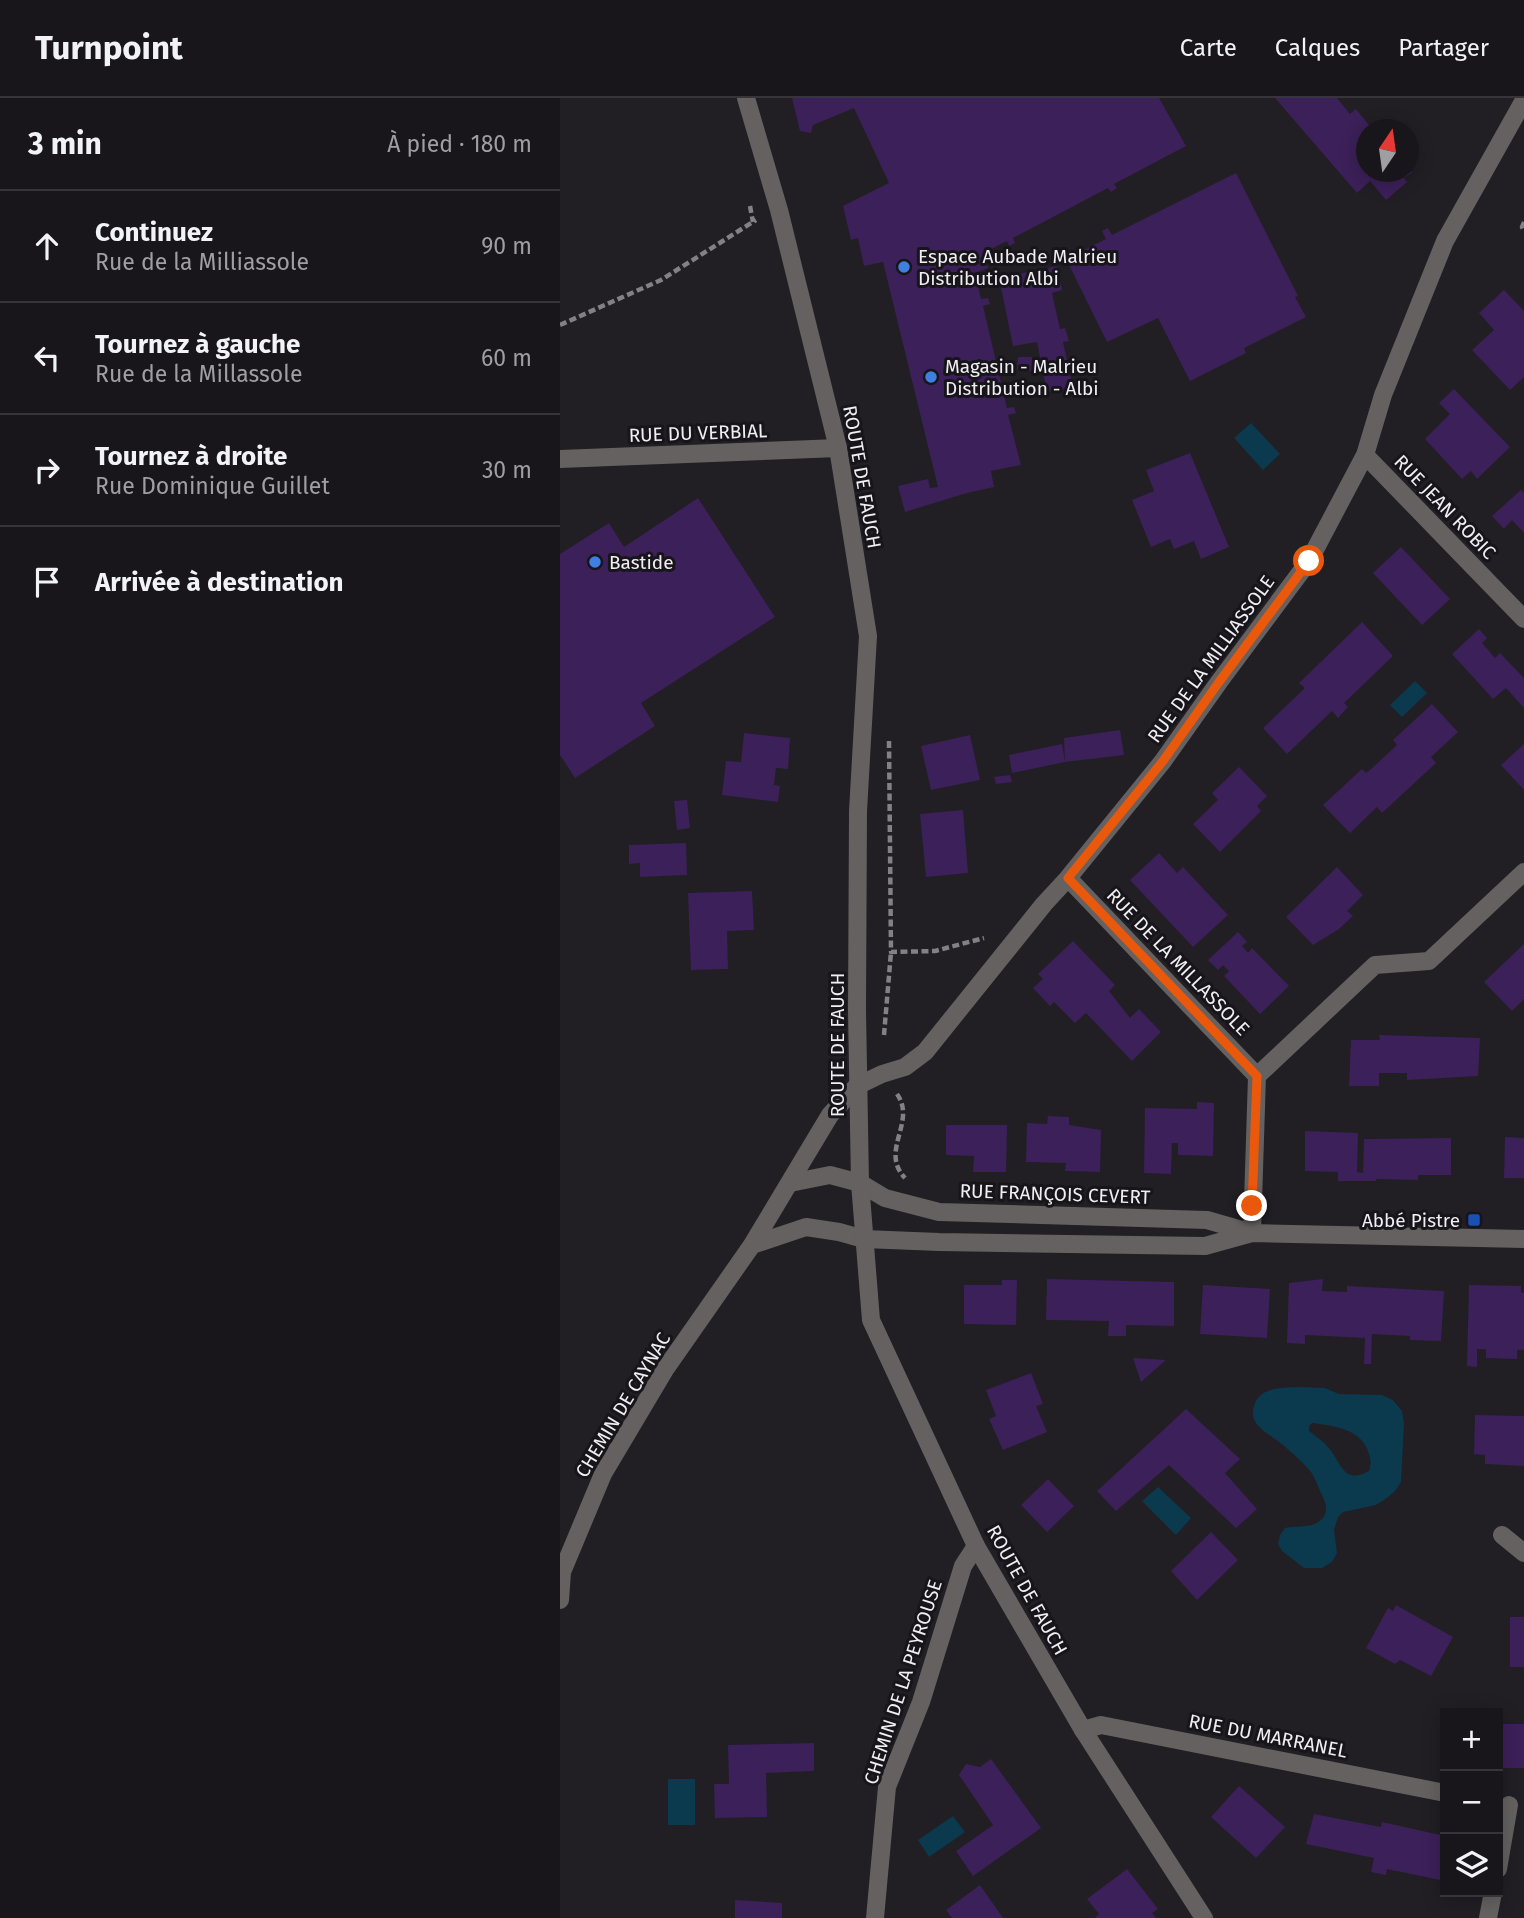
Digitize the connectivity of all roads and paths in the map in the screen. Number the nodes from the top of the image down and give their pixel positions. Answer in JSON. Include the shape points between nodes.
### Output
{"nodes":[{"id":1,"x":746,"y":98,"type":"edge"},
{"id":2,"x":1524,"y":100,"type":"edge"},
{"id":3,"x":779,"y":210,"type":"junction"},
{"id":4,"x":1524,"y":222,"type":"edge"},
{"id":5,"x":1524,"y":231,"type":"edge"},
{"id":6,"x":560,"y":325,"type":"edge"},
{"id":7,"x":838,"y":448,"type":"junction"},
{"id":8,"x":1365,"y":455,"type":"junction"},
{"id":9,"x":560,"y":459,"type":"edge"},
{"id":10,"x":1524,"y":620,"type":"edge"},
{"id":11,"x":1524,"y":872,"type":"edge"},
{"id":12,"x":1068,"y":878,"type":"junction"},
{"id":13,"x":1257,"y":1076,"type":"junction"},
{"id":14,"x":857,"y":1086,"type":"junction"},
{"id":15,"x":790,"y":1183,"type":"junction"},
{"id":16,"x":860,"y":1183,"type":"junction"},
{"id":17,"x":1251,"y":1233,"type":"junction"},
{"id":18,"x":864,"y":1239,"type":"junction"},
{"id":19,"x":1524,"y":1239,"type":"edge"},
{"id":20,"x":752,"y":1245,"type":"junction"},
{"id":21,"x":1502,"y":1535,"type":"dead end"},
{"id":22,"x":976,"y":1546,"type":"junction"},
{"id":23,"x":1524,"y":1553,"type":"edge"},
{"id":24,"x":560,"y":1600,"type":"edge"},
{"id":25,"x":1083,"y":1730,"type":"junction"},
{"id":26,"x":1440,"y":1792,"type":"edge"},
{"id":27,"x":1510,"y":1805,"type":"edge"},
{"id":28,"x":1503,"y":1842,"type":"edge"},
{"id":29,"x":1492,"y":1897,"type":"edge"},
{"id":30,"x":875,"y":1918,"type":"edge"},
{"id":31,"x":1204,"y":1918,"type":"edge"},
{"id":32,"x":1488,"y":1918,"type":"edge"}],
"edges":[{"from":1,"to":3,"type":"street","name":"ROUTE DE FAUCH"},
{"from":2,"to":8,"type":"street","name":"RUE DE LA MILLIASSOLE","via":[[1446,241],[1383,395]]},
{"from":3,"to":6,"type":"path","via":[[661,279]]},
{"from":3,"to":7,"type":"street","name":"ROUTE DE FAUCH"},
{"from":4,"to":5,"type":"path"},
{"from":7,"to":9,"type":"street","name":"RUE DU VERBIAL"},
{"from":7,"to":14,"type":"street","name":"ROUTE DE FAUCH","via":[[868,636],[858,811]]},
{"from":8,"to":10,"type":"street","name":"RUE JEAN ROBIC"},
{"from":8,"to":12,"type":"street","name":"RUE DE LA MILLIASSOLE","via":[[1309,561],[1163,761]]},
{"from":11,"to":13,"type":"street","via":[[1429,961],[1375,965]]},
{"from":12,"to":13,"type":"street","name":"RUE DE LA MILLASSOLE"},
{"from":12,"to":14,"type":"street","name":"RUE DE LA MILLIASSOLE","via":[[925,1052],[905,1067]]},
{"from":13,"to":17,"type":"street"},
{"from":14,"to":15,"type":"street","name":"CHEMIN DE CAYNAC","via":[[830,1115]]},
{"from":14,"to":16,"type":"street","name":"ROUTE DE FAUCH"},
{"from":15,"to":16,"type":"street","via":[[830,1175]]},
{"from":15,"to":20,"type":"street","name":"CHEMIN DE CAYNAC"},
{"from":16,"to":17,"type":"street","name":"RUE FRANÇOIS CEVERT","via":[[885,1198],[939,1212],[1207,1220]]},
{"from":16,"to":18,"type":"street","name":"ROUTE DE FAUCH"},
{"from":17,"to":18,"type":"street","name":"RUE FRANÇOIS CEVERT","via":[[1205,1246]]},
{"from":17,"to":19,"type":"street","name":"RUE FRANÇOIS CEVERT"},
{"from":18,"to":20,"type":"street","via":[[806,1227]]},
{"from":18,"to":22,"type":"street","name":"ROUTE DE FAUCH","via":[[871,1320]]},
{"from":20,"to":24,"type":"street","name":"CHEMIN DE CAYNAC","via":[[666,1368],[603,1474],[562,1572]]},
{"from":21,"to":23,"type":"street"},
{"from":22,"to":25,"type":"street","name":"ROUTE DE FAUCH"},
{"from":22,"to":30,"type":"street","name":"CHEMIN DE LA PEYROUSE","via":[[963,1566],[921,1702],[887,1787]]},
{"from":25,"to":26,"type":"street","name":"RUE DU MARRANEL","via":[[1101,1725]]},
{"from":25,"to":31,"type":"street","name":"ROUTE DE FAUCH"},
{"from":27,"to":28,"type":"street"},
{"from":29,"to":32,"type":"street"}]}
